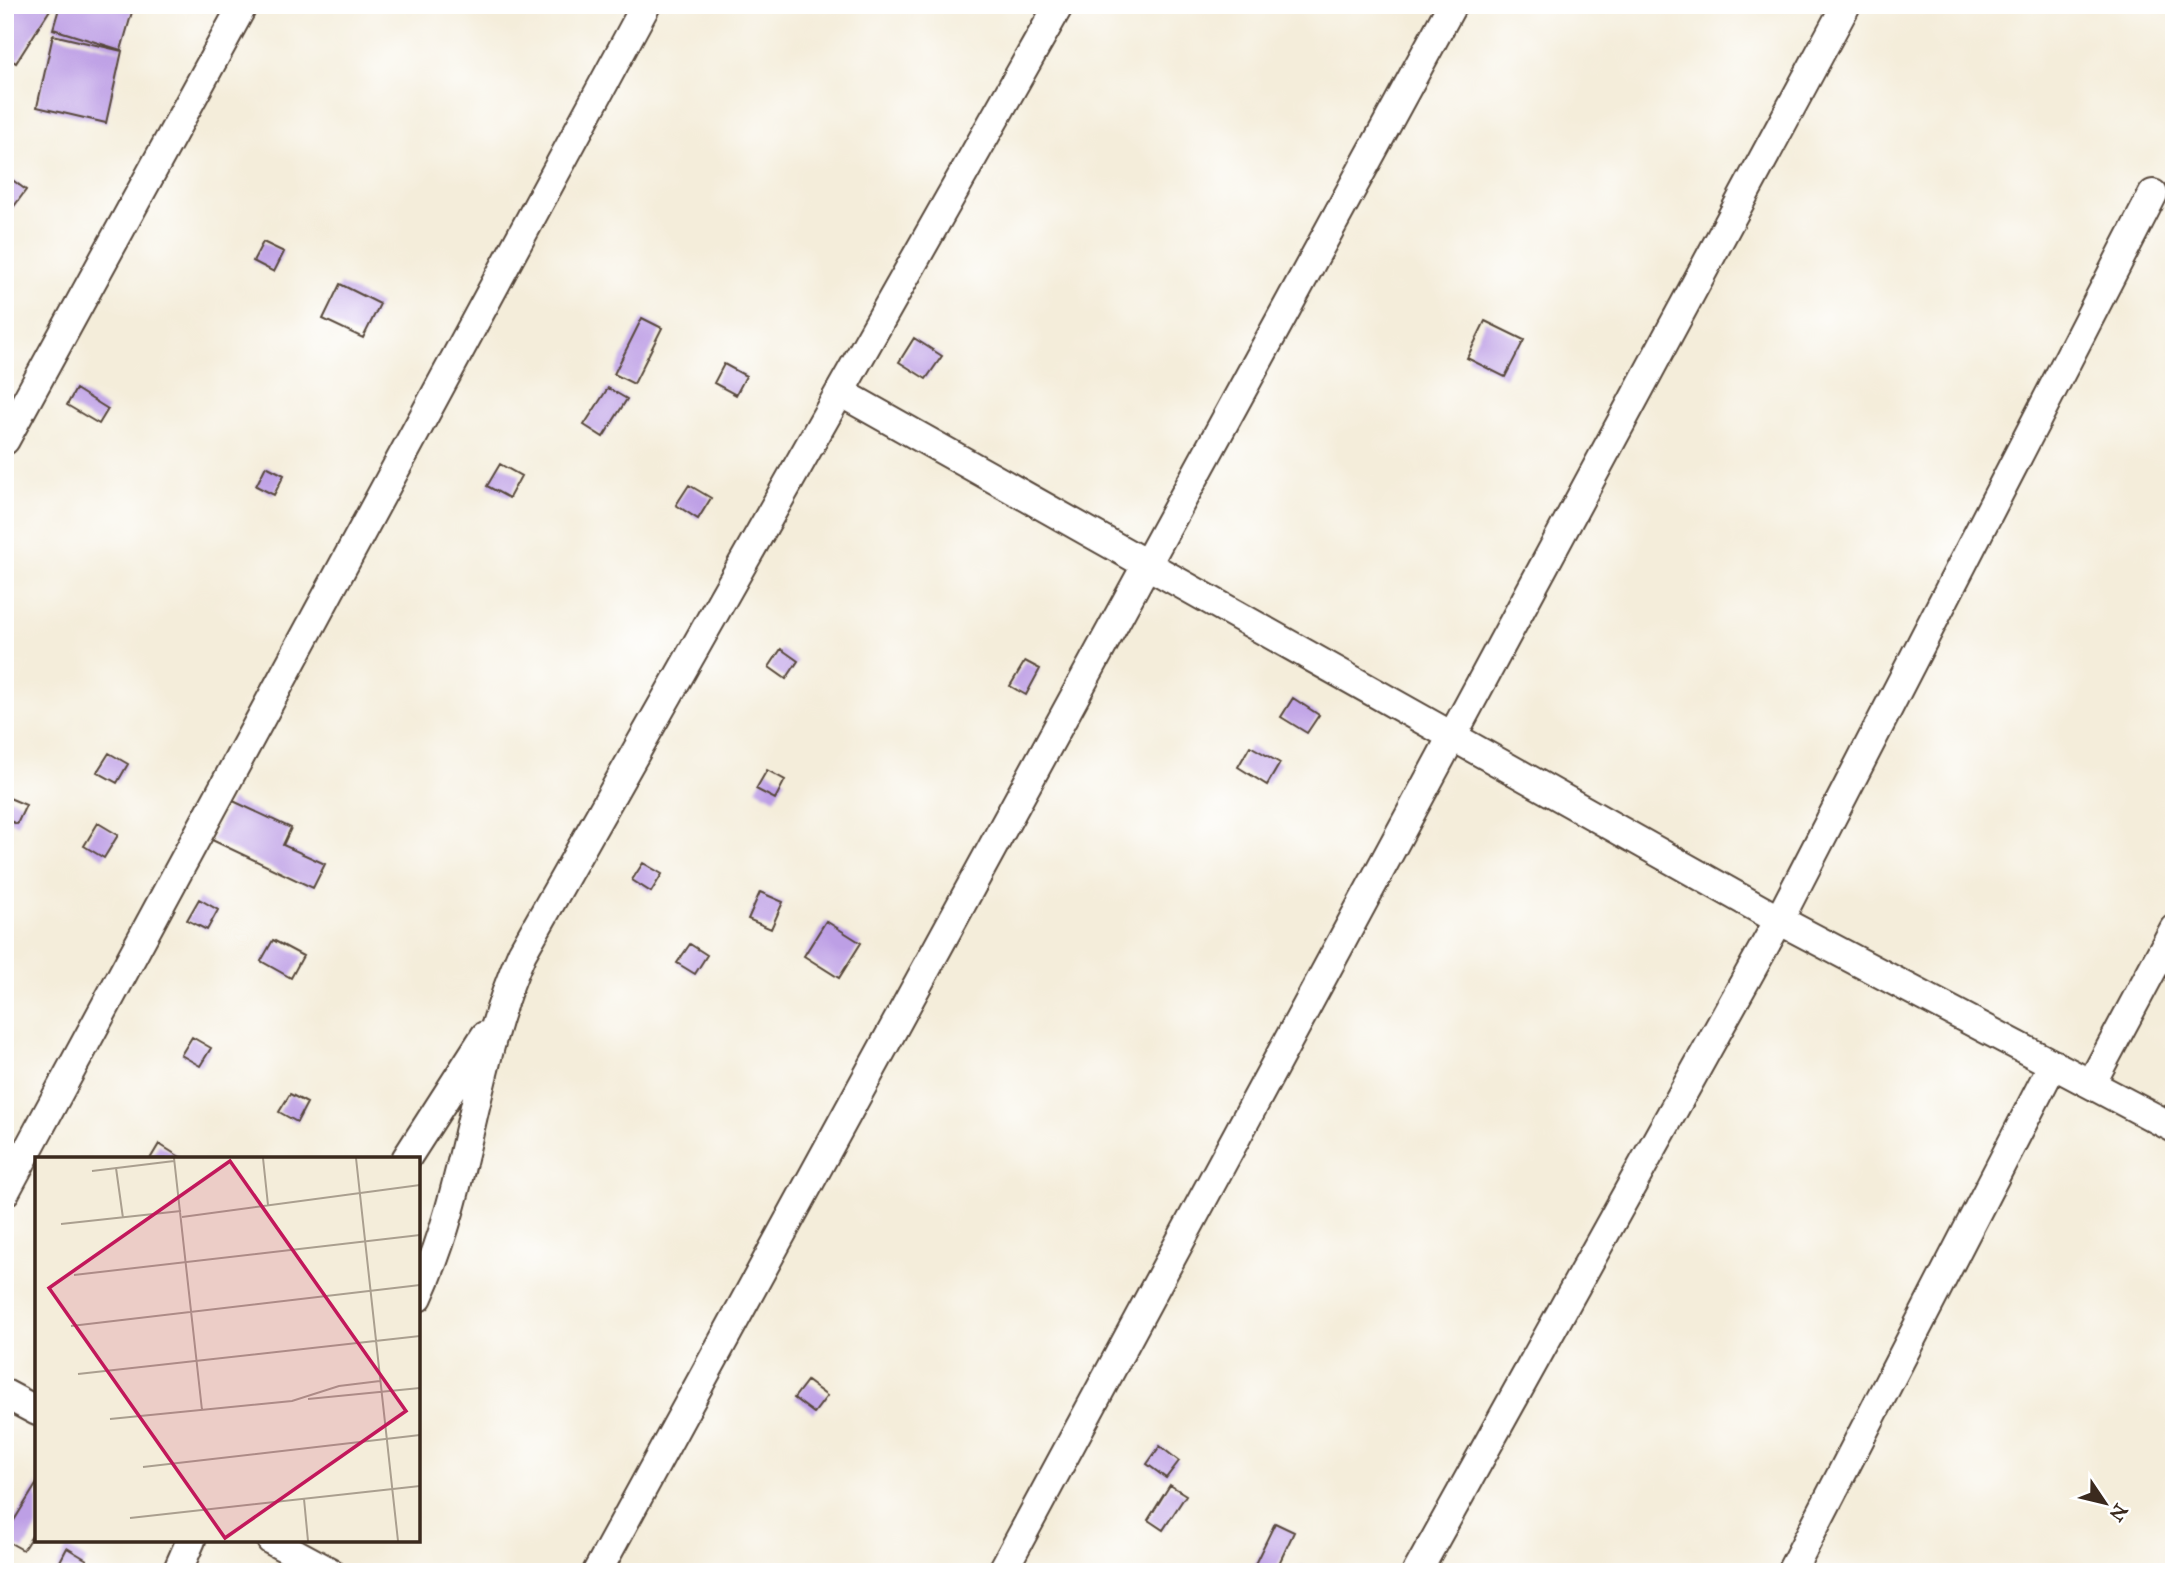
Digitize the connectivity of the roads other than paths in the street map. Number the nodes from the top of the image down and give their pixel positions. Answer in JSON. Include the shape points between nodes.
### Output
{"nodes":[{"id":1,"x":243,"y":5,"type":"edge"},
{"id":2,"x":646,"y":5,"type":"edge"},
{"id":3,"x":1059,"y":5,"type":"edge"},
{"id":4,"x":1452,"y":5,"type":"edge"},
{"id":5,"x":1846,"y":5,"type":"edge"},
{"id":6,"x":2152,"y":194,"type":"dead end"},
{"id":7,"x":840,"y":392,"type":"junction"},
{"id":8,"x":5,"y":440,"type":"edge"},
{"id":9,"x":1147,"y":565,"type":"junction"},
{"id":10,"x":1452,"y":736,"type":"junction"},
{"id":11,"x":1779,"y":920,"type":"junction"},
{"id":12,"x":2174,"y":929,"type":"edge"},
{"id":13,"x":496,"y":1019,"type":"junction"},
{"id":14,"x":2053,"y":1064,"type":"junction"},
{"id":15,"x":2091,"y":1084,"type":"junction"},
{"id":16,"x":2174,"y":1128,"type":"edge"},
{"id":17,"x":407,"y":1157,"type":"edge"},
{"id":18,"x":5,"y":1192,"type":"edge"},
{"id":19,"x":420,"y":1292,"type":"edge"},
{"id":20,"x":5,"y":1394,"type":"edge"},
{"id":21,"x":35,"y":1410,"type":"edge"},
{"id":22,"x":190,"y":1542,"type":"edge"},
{"id":23,"x":280,"y":1542,"type":"edge"},
{"id":24,"x":177,"y":1572,"type":"edge"},
{"id":25,"x":330,"y":1572,"type":"edge"},
{"id":26,"x":597,"y":1572,"type":"edge"},
{"id":27,"x":1002,"y":1572,"type":"edge"},
{"id":28,"x":1417,"y":1572,"type":"edge"},
{"id":29,"x":1791,"y":1572,"type":"edge"}],
"edges":[{"from":1,"to":8,"type":"street"},
{"from":2,"to":18,"type":"street"},
{"from":3,"to":7,"type":"street"},
{"from":4,"to":9,"type":"street"},
{"from":5,"to":10,"type":"street"},
{"from":6,"to":11,"type":"street"},
{"from":7,"to":9,"type":"street"},
{"from":7,"to":13,"type":"street","via":[[522,953]]},
{"from":9,"to":10,"type":"street"},
{"from":9,"to":26,"type":"street"},
{"from":10,"to":11,"type":"street"},
{"from":10,"to":27,"type":"street"},
{"from":11,"to":14,"type":"street"},
{"from":11,"to":28,"type":"street"},
{"from":12,"to":15,"type":"street"},
{"from":13,"to":17,"type":"street"},
{"from":13,"to":19,"type":"street","via":[[457,1190]]},
{"from":14,"to":15,"type":"street"},
{"from":14,"to":29,"type":"street"},
{"from":15,"to":16,"type":"street"},
{"from":20,"to":21,"type":"street"},
{"from":22,"to":24,"type":"street"},
{"from":23,"to":25,"type":"street"}]}
